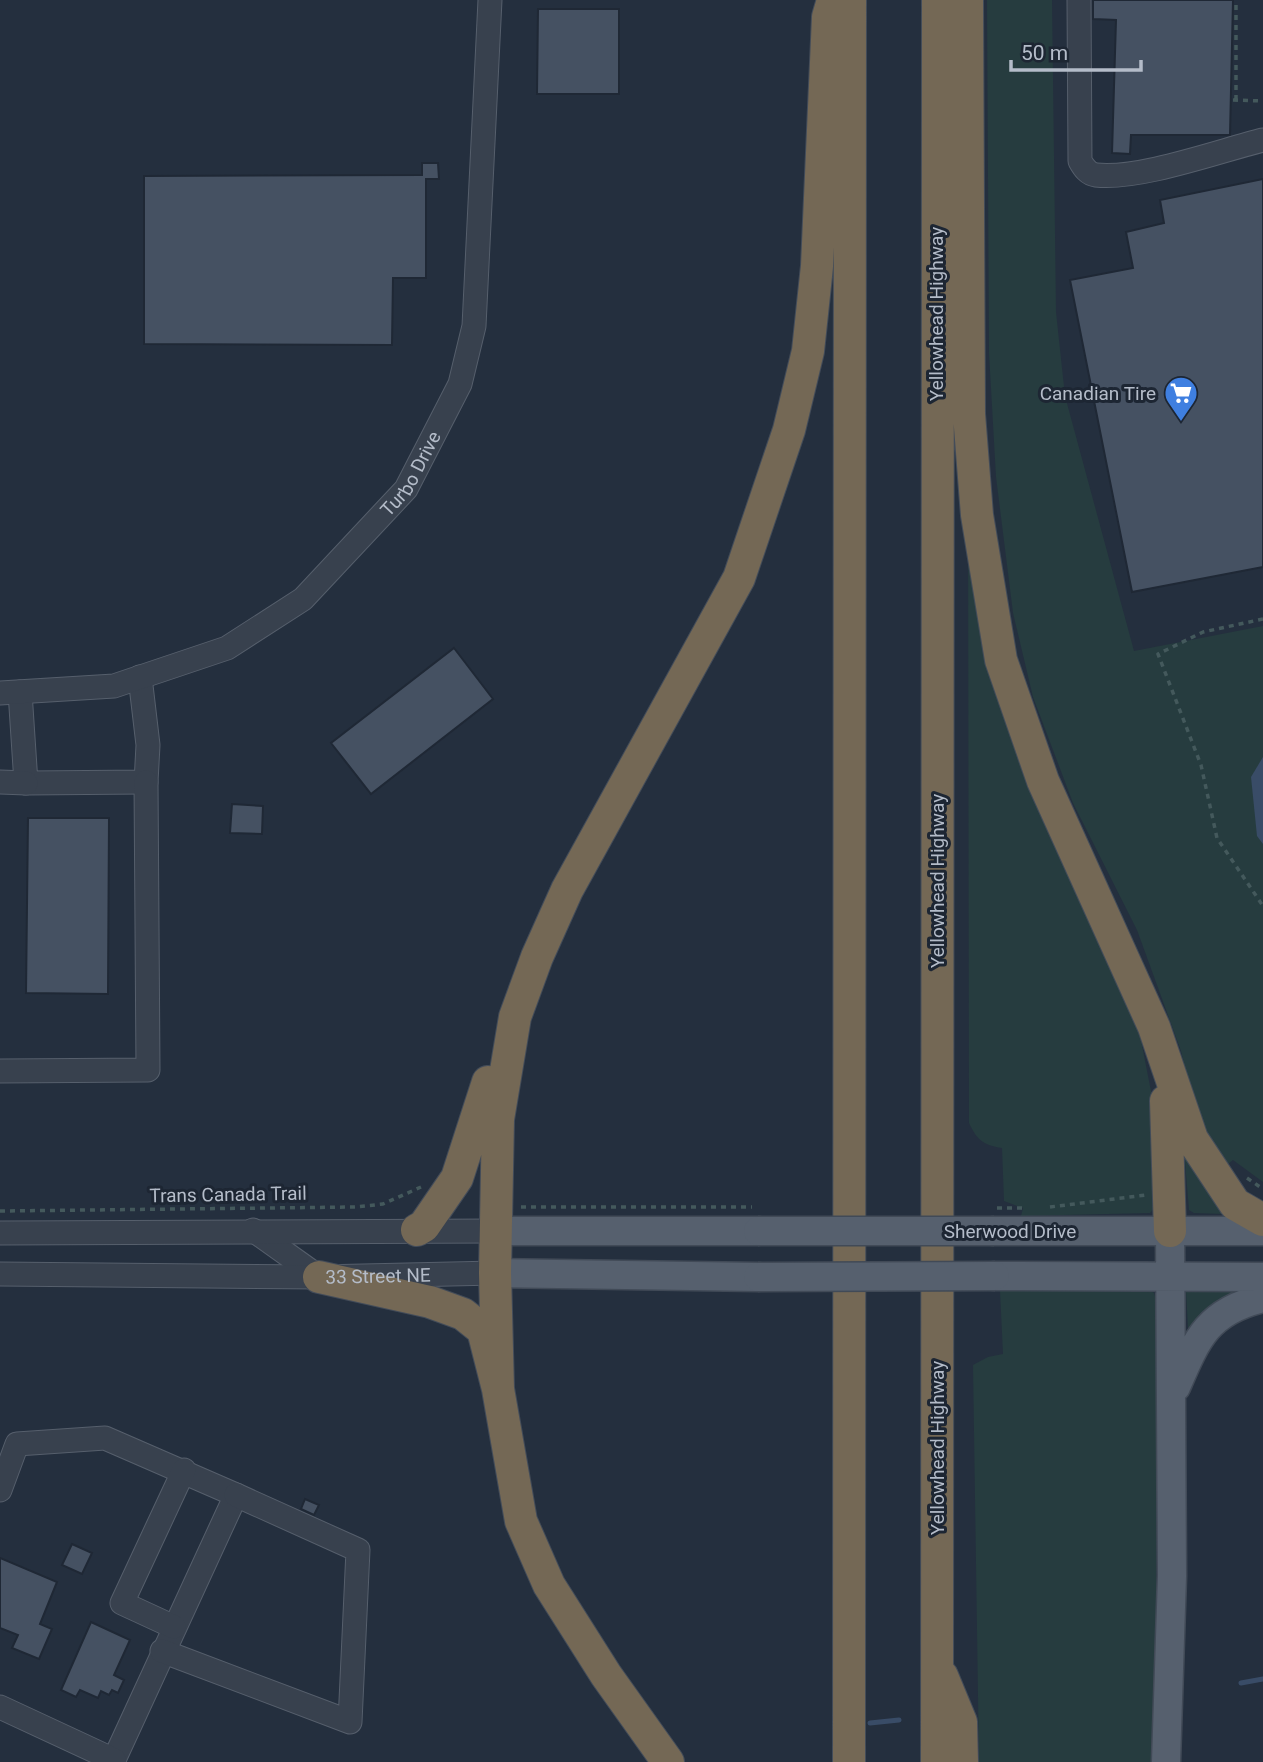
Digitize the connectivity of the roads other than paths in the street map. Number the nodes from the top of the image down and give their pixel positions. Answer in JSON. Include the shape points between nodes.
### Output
{"nodes":[{"id":1,"x":491,"y":0,"type":"edge"},
{"id":2,"x":833,"y":0,"type":"edge"},
{"id":3,"x":850,"y":0,"type":"edge"},
{"id":4,"x":937,"y":0,"type":"edge"},
{"id":5,"x":967,"y":0,"type":"edge"},
{"id":6,"x":1079,"y":0,"type":"edge"},
{"id":7,"x":1263,"y":141,"type":"edge"},
{"id":8,"x":140,"y":677,"type":"junction"},
{"id":9,"x":10,"y":692,"type":"edge"},
{"id":10,"x":0,"y":782,"type":"edge"},
{"id":11,"x":146,"y":782,"type":"junction"},
{"id":12,"x":26,"y":783,"type":"junction"},
{"id":13,"x":515,"y":1017,"type":"junction"},
{"id":14,"x":1154,"y":1027,"type":"junction"},
{"id":15,"x":0,"y":1071,"type":"edge"},
{"id":16,"x":1263,"y":1220,"type":"edge"},
{"id":17,"x":253,"y":1230,"type":"junction"},
{"id":18,"x":417,"y":1230,"type":"junction"},
{"id":19,"x":496,"y":1231,"type":"junction"},
{"id":20,"x":1170,"y":1231,"type":"junction"},
{"id":21,"x":1263,"y":1231,"type":"edge"},
{"id":22,"x":0,"y":1233,"type":"edge"},
{"id":23,"x":495,"y":1273,"type":"junction"},
{"id":24,"x":0,"y":1274,"type":"edge"},
{"id":25,"x":1171,"y":1276,"type":"junction"},
{"id":26,"x":319,"y":1277,"type":"junction"},
{"id":27,"x":1263,"y":1277,"type":"edge"},
{"id":28,"x":1263,"y":1298,"type":"edge"},
{"id":29,"x":498,"y":1389,"type":"junction"},
{"id":30,"x":1173,"y":1396,"type":"junction"},
{"id":31,"x":184,"y":1470,"type":"junction"},
{"id":32,"x":0,"y":1490,"type":"edge"},
{"id":33,"x":236,"y":1495,"type":"junction"},
{"id":34,"x":174,"y":1627,"type":"junction"},
{"id":35,"x":162,"y":1651,"type":"junction"},
{"id":36,"x":937,"y":1665,"type":"junction"},
{"id":37,"x":0,"y":1707,"type":"edge"},
{"id":38,"x":113,"y":1761,"type":"edge"},
{"id":39,"x":668,"y":1762,"type":"edge"},
{"id":40,"x":849,"y":1762,"type":"edge"},
{"id":41,"x":937,"y":1762,"type":"edge"},
{"id":42,"x":962,"y":1762,"type":"edge"},
{"id":43,"x":1166,"y":1762,"type":"edge"}],
"edges":[{"from":1,"to":8,"type":"street","name":"Turbo Drive","via":[[474,326],[460,384],[406,489],[303,599],[227,648]]},
{"from":2,"to":13,"type":"highway","via":[[828,17],[817,266],[808,351],[789,430],[738,578],[568,890]]},
{"from":3,"to":40,"type":"highway"},
{"from":4,"to":36,"type":"highway","name":"Yellowhead Highway"},
{"from":5,"to":14,"type":"highway","via":[[969,414],[977,515],[1001,660],[1043,781]]},
{"from":6,"to":7,"type":"street","via":[[1080,161],[1084,169],[1093,175],[1139,171]]},
{"from":8,"to":9,"type":"street","name":"Turbo Drive","via":[[114,686]]},
{"from":8,"to":11,"type":"street","via":[[148,745]]},
{"from":9,"to":12,"type":"street"},
{"from":10,"to":12,"type":"street"},
{"from":11,"to":12,"type":"street"},
{"from":11,"to":15,"type":"street","via":[[148,1070]]},
{"from":13,"to":18,"type":"highway","via":[[500,1039],[457,1178]]},
{"from":13,"to":19,"type":"highway","via":[[498,1119]]},
{"from":14,"to":16,"type":"highway","via":[[1192,1139],[1235,1204]]},
{"from":14,"to":20,"type":"highway","via":[[1169,1122]]},
{"from":17,"to":18,"type":"street"},
{"from":17,"to":22,"type":"street"},
{"from":17,"to":26,"type":"street"},
{"from":18,"to":19,"type":"street"},
{"from":19,"to":20,"type":"main road","name":"Sherwood Drive","bridge":true,"via":[[761,1220],[994,1231]]},
{"from":19,"to":23,"type":"highway"},
{"from":20,"to":21,"type":"main road","name":"Sherwood Drive"},
{"from":20,"to":25,"type":"main road"},
{"from":23,"to":25,"type":"main road","name":"33 Street NE","bridge":true},
{"from":23,"to":26,"type":"street","name":"33 Street NE"},
{"from":23,"to":29,"type":"highway"},
{"from":24,"to":26,"type":"street","name":"33 Street NE"},
{"from":25,"to":27,"type":"main road"},
{"from":25,"to":30,"type":"main road"},
{"from":26,"to":29,"type":"highway","via":[[397,1293],[463,1314],[483,1330]]},
{"from":28,"to":30,"type":"main road","via":[[1238,1304],[1198,1337]]},
{"from":29,"to":39,"type":"highway","via":[[522,1521],[549,1586]]},
{"from":30,"to":43,"type":"main road"},
{"from":31,"to":32,"type":"street","via":[[105,1438],[17,1444]]},
{"from":31,"to":33,"type":"street"},
{"from":31,"to":34,"type":"street","via":[[122,1603]]},
{"from":33,"to":34,"type":"street"},
{"from":33,"to":35,"type":"street","via":[[358,1550],[350,1722]]},
{"from":34,"to":35,"type":"street"},
{"from":35,"to":38,"type":"street"},
{"from":36,"to":41,"type":"highway","name":"Yellowhead Highway"},
{"from":36,"to":42,"type":"highway","via":[[961,1722]]},
{"from":37,"to":38,"type":"street"}]}
